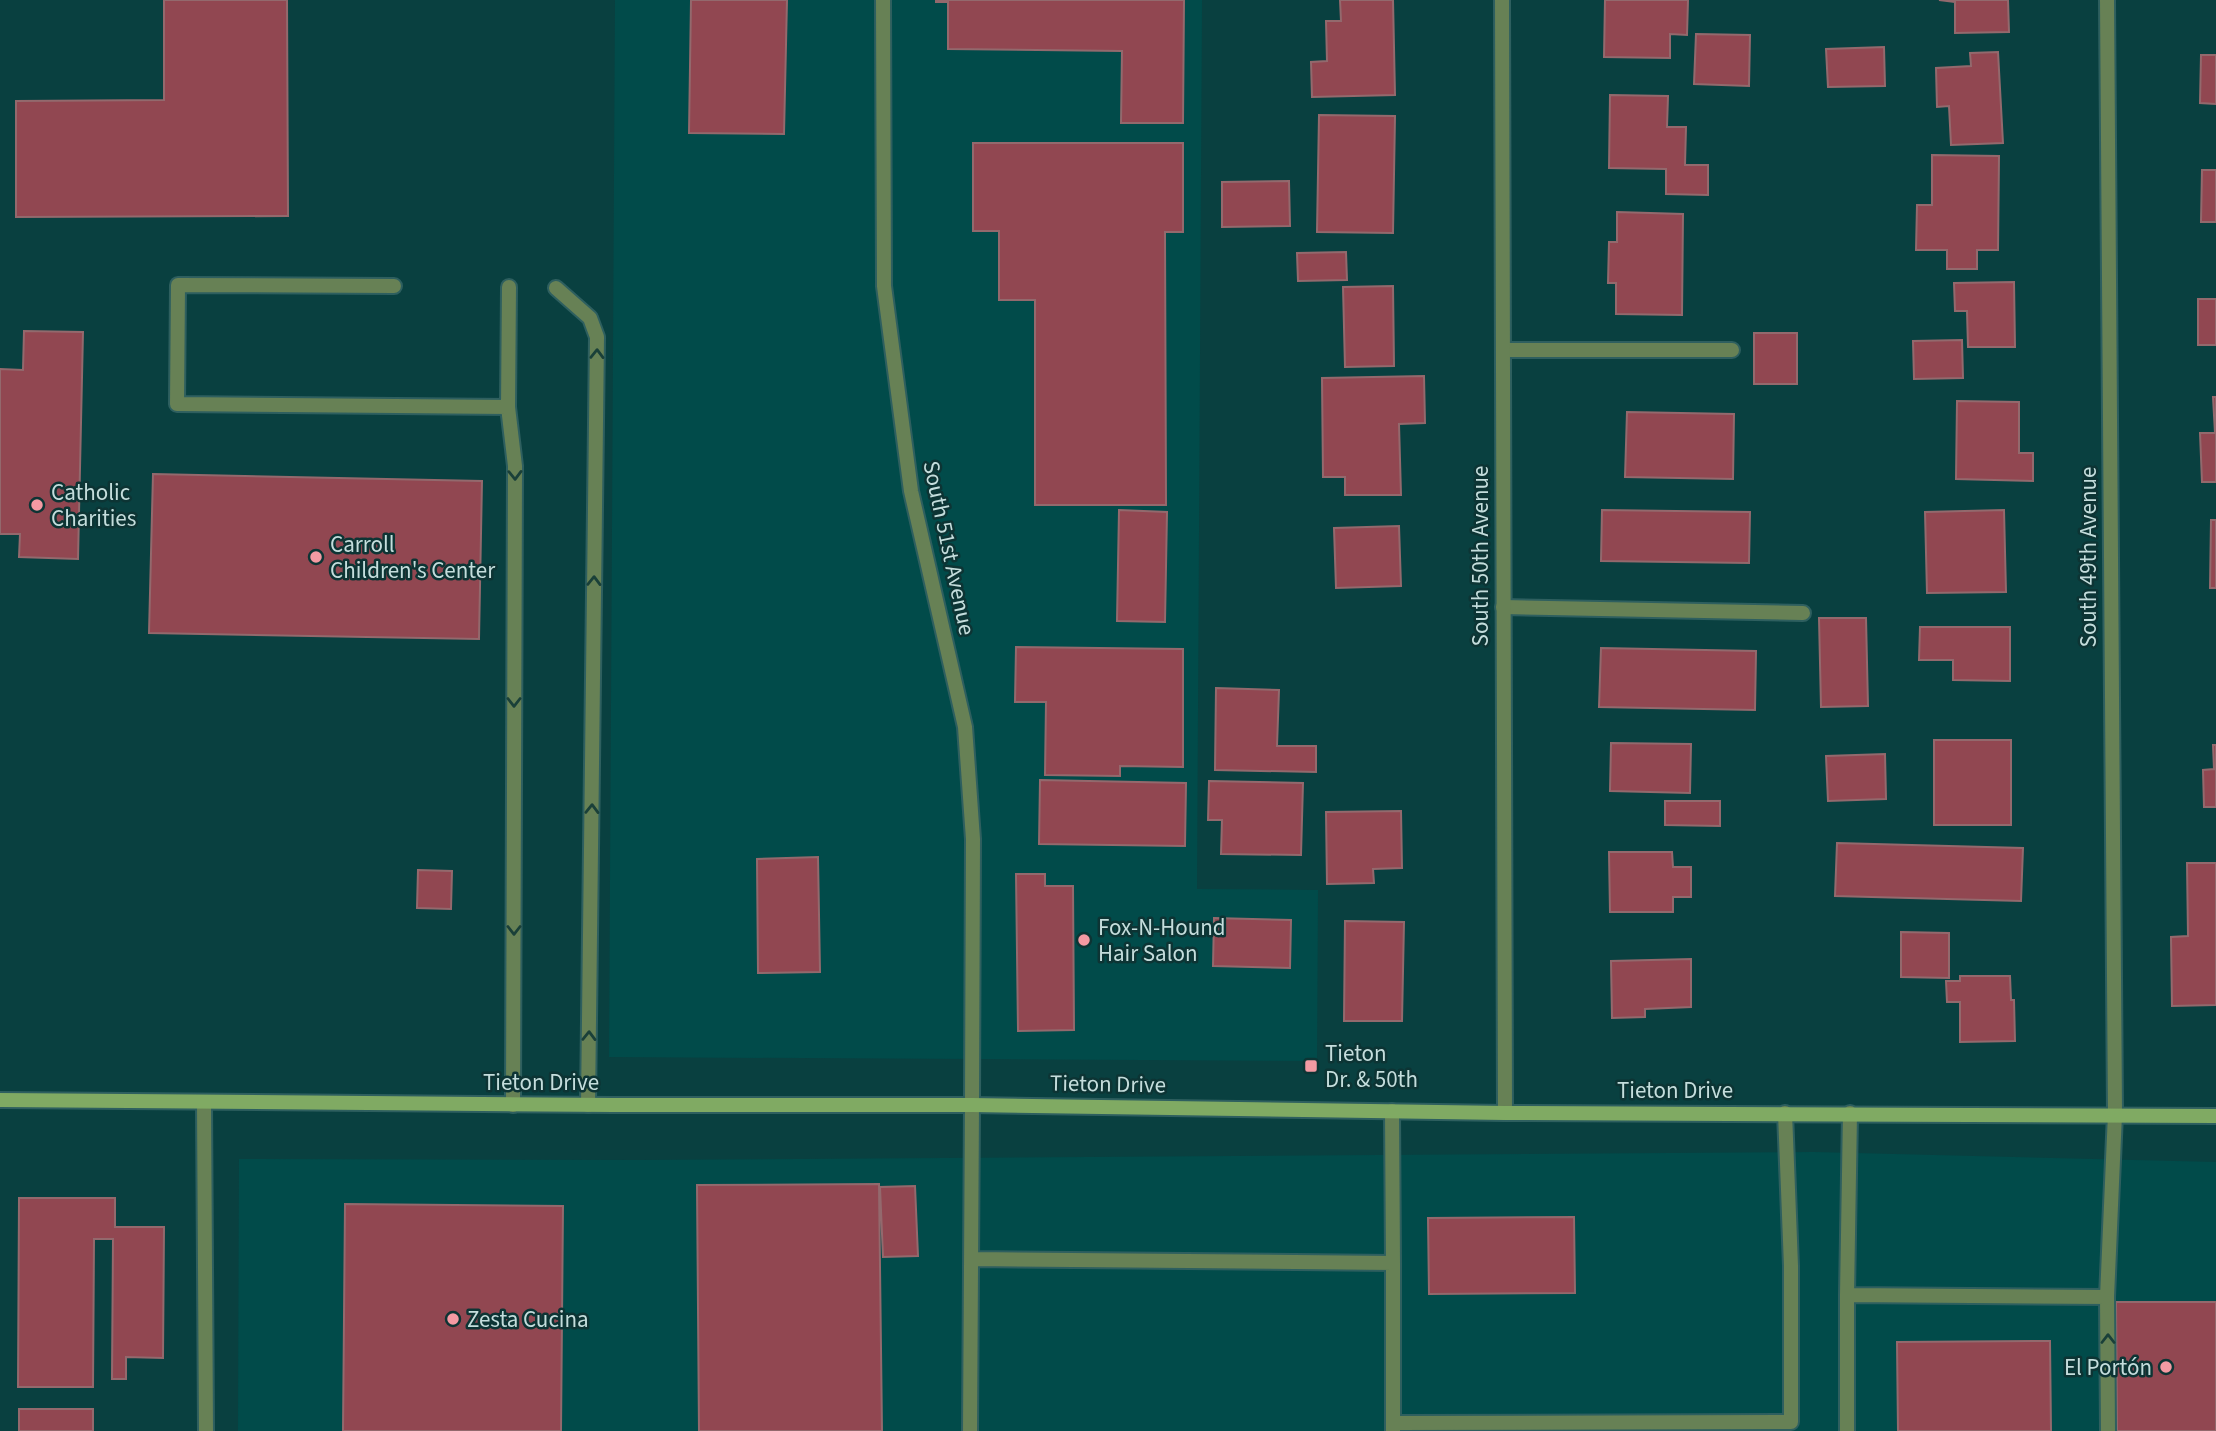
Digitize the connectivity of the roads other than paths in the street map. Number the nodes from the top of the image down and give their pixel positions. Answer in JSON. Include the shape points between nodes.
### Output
{"nodes":[{"id":1,"x":883,"y":0,"type":"edge"},
{"id":2,"x":1502,"y":0,"type":"edge"},
{"id":3,"x":2107,"y":0,"type":"edge"},
{"id":4,"x":394,"y":286,"type":"dead end"},
{"id":5,"x":509,"y":287,"type":"dead end"},
{"id":6,"x":556,"y":288,"type":"dead end"},
{"id":7,"x":1503,"y":350,"type":"junction"},
{"id":8,"x":1732,"y":350,"type":"dead end"},
{"id":9,"x":508,"y":407,"type":"junction"},
{"id":10,"x":1503,"y":607,"type":"junction"},
{"id":11,"x":1803,"y":613,"type":"dead end"},
{"id":12,"x":0,"y":1100,"type":"edge"},
{"id":13,"x":204,"y":1102,"type":"junction"},
{"id":14,"x":513,"y":1105,"type":"junction"},
{"id":15,"x":588,"y":1105,"type":"junction"},
{"id":16,"x":972,"y":1105,"type":"junction"},
{"id":17,"x":1392,"y":1111,"type":"junction"},
{"id":18,"x":1505,"y":1112,"type":"junction"},
{"id":19,"x":1785,"y":1113,"type":"junction"},
{"id":20,"x":1850,"y":1113,"type":"junction"},
{"id":21,"x":2115,"y":1114,"type":"junction"},
{"id":22,"x":2216,"y":1116,"type":"edge"},
{"id":23,"x":972,"y":1259,"type":"junction"},
{"id":24,"x":1393,"y":1262,"type":"junction"},
{"id":25,"x":1847,"y":1295,"type":"junction"},
{"id":26,"x":2107,"y":1297,"type":"junction"},
{"id":27,"x":1393,"y":1427,"type":"edge"},
{"id":28,"x":206,"y":1431,"type":"edge"},
{"id":29,"x":970,"y":1431,"type":"edge"},
{"id":30,"x":1847,"y":1431,"type":"edge"},
{"id":31,"x":2108,"y":1431,"type":"edge"}],
"edges":[{"from":1,"to":16,"type":"street","name":"South 51st Avenue","via":[[884,286],[911,491],[965,727],[973,839]]},
{"from":2,"to":7,"type":"street","name":"South 50th Avenue"},
{"from":3,"to":21,"type":"street","name":"South 49th Avenue"},
{"from":4,"to":9,"type":"street","via":[[178,285],[177,404]]},
{"from":5,"to":9,"type":"street"},
{"from":15,"to":6,"type":"street","one_way":true,"via":[[597,337],[590,317]]},
{"from":7,"to":8,"type":"street"},
{"from":7,"to":10,"type":"street","name":"South 50th Avenue"},
{"from":9,"to":14,"type":"street","one_way":true,"via":[[515,466]]},
{"from":10,"to":11,"type":"street"},
{"from":10,"to":18,"type":"street","name":"South 50th Avenue"},
{"from":12,"to":13,"type":"main road","name":"Tieton Drive"},
{"from":13,"to":14,"type":"main road","name":"Tieton Drive"},
{"from":13,"to":28,"type":"street"},
{"from":14,"to":15,"type":"main road","name":"Tieton Drive"},
{"from":15,"to":16,"type":"main road","name":"Tieton Drive"},
{"from":16,"to":17,"type":"main road","name":"Tieton Drive"},
{"from":16,"to":23,"type":"street","name":"South 51st Avenue"},
{"from":17,"to":18,"type":"main road","name":"Tieton Drive"},
{"from":17,"to":24,"type":"street"},
{"from":18,"to":19,"type":"main road","name":"Tieton Drive"},
{"from":19,"to":20,"type":"main road","name":"Tieton Drive"},
{"from":19,"to":27,"type":"street","via":[[1791,1422]]},
{"from":20,"to":21,"type":"main road","name":"Tieton Drive"},
{"from":20,"to":25,"type":"street"},
{"from":21,"to":22,"type":"main road","name":"Tieton Drive"},
{"from":21,"to":26,"type":"street","name":"South 49th Avenue"},
{"from":23,"to":24,"type":"street"},
{"from":23,"to":29,"type":"street","name":"South 51st Avenue"},
{"from":24,"to":27,"type":"street"},
{"from":25,"to":26,"type":"street"},
{"from":25,"to":30,"type":"street"},
{"from":31,"to":26,"type":"street","name":"South 49th Avenue","one_way":true}]}
